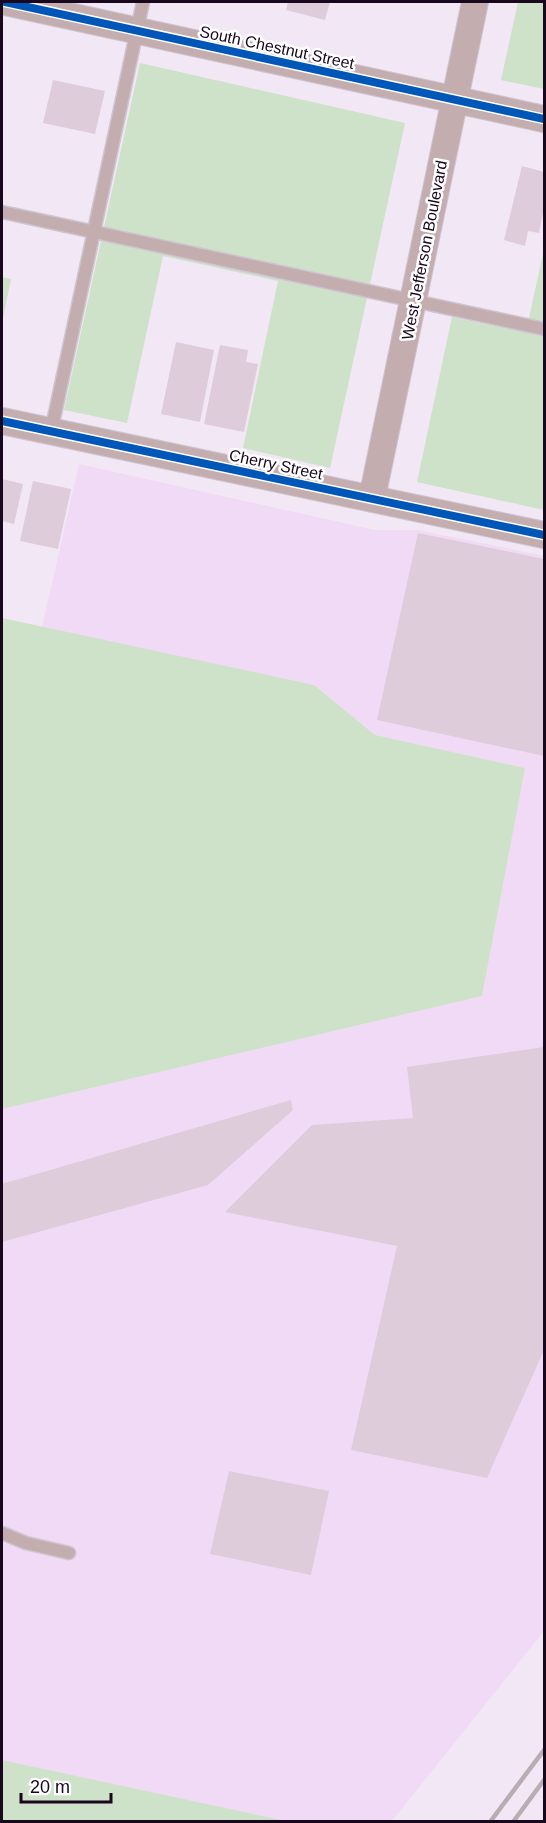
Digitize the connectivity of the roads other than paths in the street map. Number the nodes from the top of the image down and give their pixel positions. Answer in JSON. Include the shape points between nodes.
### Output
{"nodes":[{"id":1,"x":4,"y":2,"type":"edge"},
{"id":2,"x":143,"y":2,"type":"edge"},
{"id":3,"x":475,"y":2,"type":"edge"},
{"id":4,"x":137,"y":31,"type":"junction"},
{"id":5,"x":454,"y":99,"type":"junction"},
{"id":6,"x":544,"y":119,"type":"edge"},
{"id":7,"x":2,"y":212,"type":"edge"},
{"id":8,"x":94,"y":232,"type":"junction"},
{"id":9,"x":414,"y":301,"type":"junction"},
{"id":10,"x":544,"y":329,"type":"edge"},
{"id":11,"x":2,"y":421,"type":"edge"},
{"id":12,"x":51,"y":432,"type":"junction"},
{"id":13,"x":372,"y":498,"type":"junction"},
{"id":14,"x":544,"y":535,"type":"edge"},
{"id":15,"x":2,"y":1533,"type":"edge"},
{"id":16,"x":69,"y":1553,"type":"dead end"}],
"edges":[{"from":1,"to":4,"type":"street","name":"South Chestnut Street"},
{"from":2,"to":4,"type":"lane"},
{"from":3,"to":5,"type":"street","name":"West Jefferson Boulevard"},
{"from":4,"to":5,"type":"street","name":"South Chestnut Street"},
{"from":4,"to":8,"type":"lane"},
{"from":5,"to":6,"type":"street","name":"South Chestnut Street"},
{"from":5,"to":9,"type":"street","name":"West Jefferson Boulevard"},
{"from":7,"to":8,"type":"lane"},
{"from":8,"to":9,"type":"lane"},
{"from":8,"to":12,"type":"lane"},
{"from":9,"to":10,"type":"lane"},
{"from":9,"to":13,"type":"street","name":"West Jefferson Boulevard"},
{"from":11,"to":12,"type":"street","name":"Cherry Street"},
{"from":12,"to":13,"type":"street","name":"Cherry Street"},
{"from":13,"to":14,"type":"street","name":"Cherry Street"},
{"from":15,"to":16,"type":"lane"}]}
